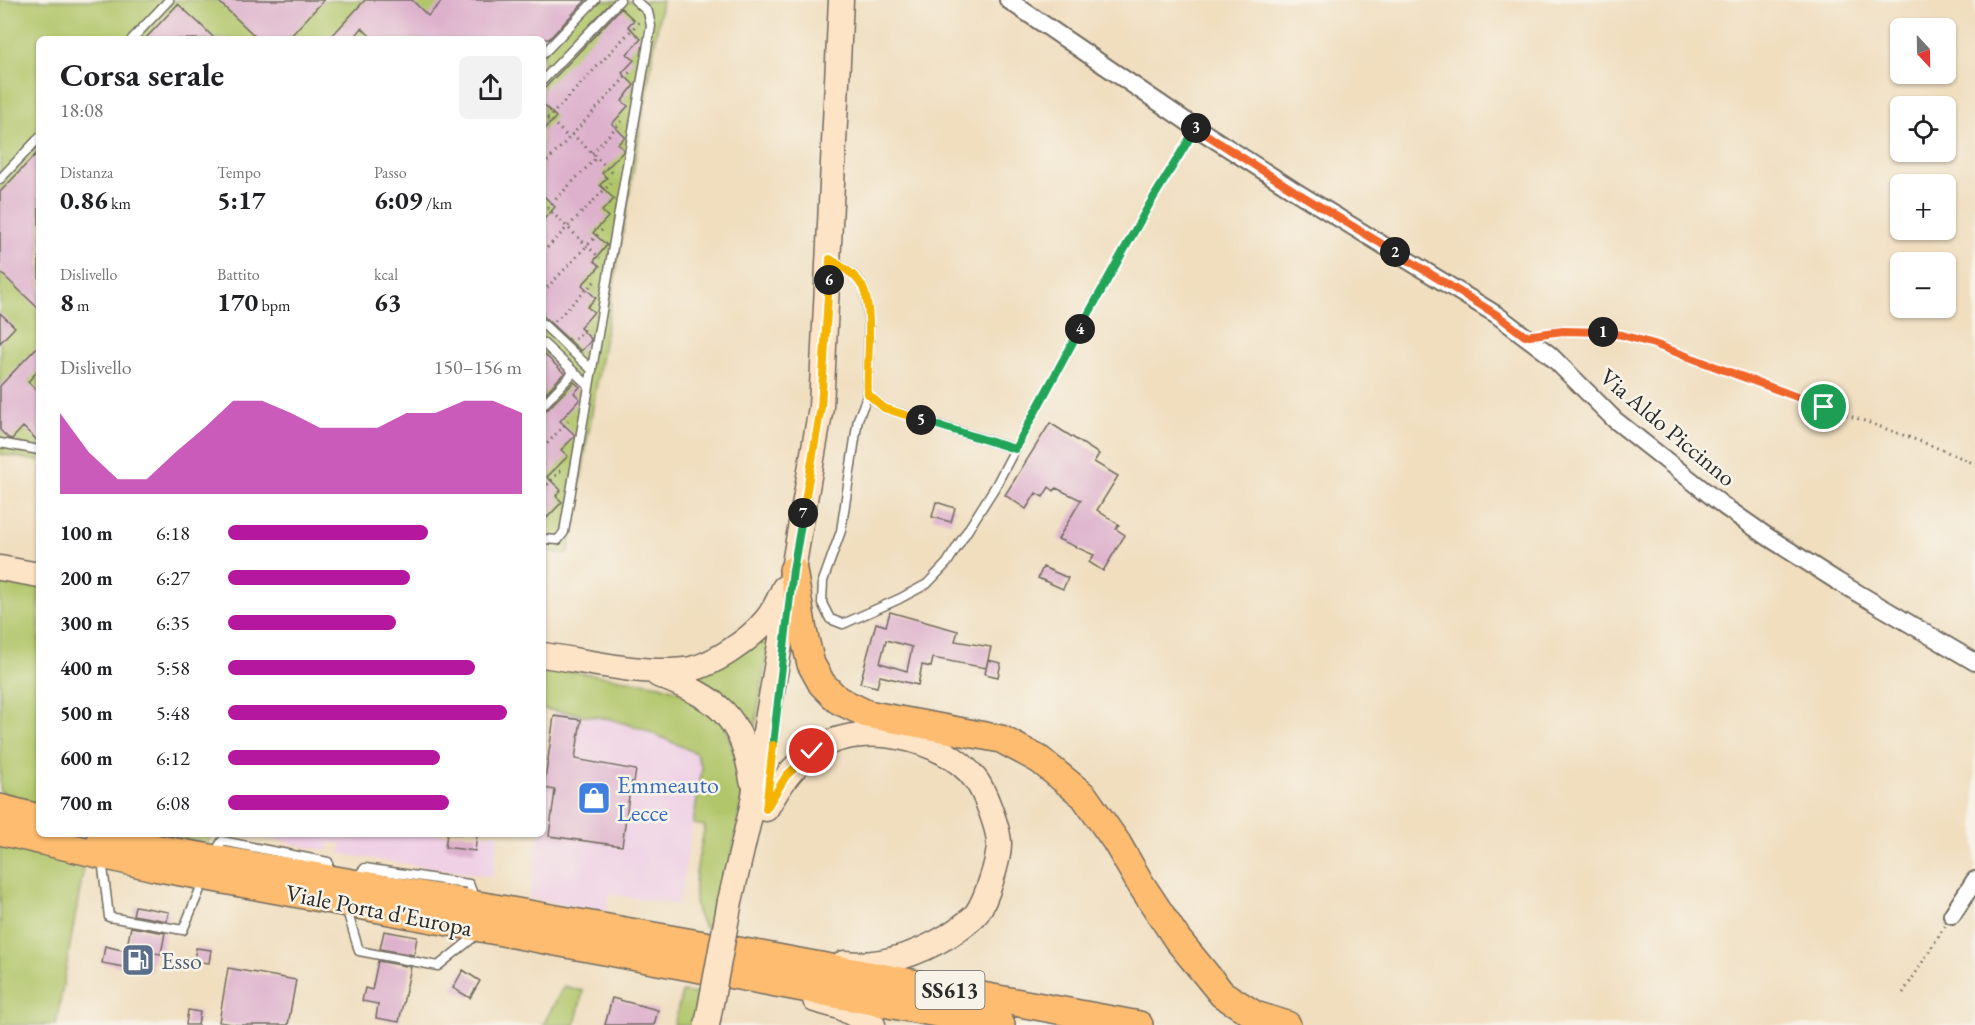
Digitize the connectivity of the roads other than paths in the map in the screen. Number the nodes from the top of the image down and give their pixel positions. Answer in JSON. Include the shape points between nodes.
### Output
{"nodes":[{"id":1,"x":169,"y":0,"type":"edge"},
{"id":2,"x":595,"y":0,"type":"edge"},
{"id":3,"x":620,"y":0,"type":"edge"},
{"id":4,"x":636,"y":0,"type":"edge"},
{"id":5,"x":841,"y":0,"type":"edge"},
{"id":6,"x":1008,"y":0,"type":"edge"},
{"id":7,"x":135,"y":36,"type":"edge"},
{"id":8,"x":546,"y":51,"type":"edge"},
{"id":9,"x":546,"y":77,"type":"edge"},
{"id":10,"x":36,"y":141,"type":"edge"},
{"id":11,"x":0,"y":179,"type":"edge"},
{"id":12,"x":830,"y":259,"type":"junction"},
{"id":13,"x":546,"y":327,"type":"edge"},
{"id":14,"x":546,"y":347,"type":"edge"},
{"id":15,"x":592,"y":370,"type":"junction"},
{"id":16,"x":574,"y":372,"type":"junction"},
{"id":17,"x":589,"y":386,"type":"junction"},
{"id":18,"x":868,"y":394,"type":"junction"},
{"id":19,"x":546,"y":402,"type":"edge"},
{"id":20,"x":0,"y":443,"type":"edge"},
{"id":21,"x":36,"y":449,"type":"edge"},
{"id":22,"x":546,"y":539,"type":"edge"},
{"id":23,"x":0,"y":568,"type":"edge"},
{"id":24,"x":793,"y":570,"type":"junction"},
{"id":25,"x":36,"y":574,"type":"edge"},
{"id":26,"x":546,"y":655,"type":"edge"},
{"id":27,"x":1975,"y":662,"type":"edge"},
{"id":28,"x":645,"y":670,"type":"junction"},
{"id":29,"x":0,"y":808,"type":"edge"},
{"id":30,"x":759,"y":808,"type":"junction"},
{"id":31,"x":36,"y":817,"type":"edge"},
{"id":32,"x":0,"y":831,"type":"edge"},
{"id":33,"x":36,"y":836,"type":"edge"},
{"id":34,"x":44,"y":837,"type":"edge"},
{"id":35,"x":102,"y":845,"type":"edge"},
{"id":36,"x":209,"y":868,"type":"junction"},
{"id":37,"x":1975,"y":880,"type":"edge"},
{"id":38,"x":341,"y":889,"type":"junction"},
{"id":39,"x":737,"y":902,"type":"junction"},
{"id":40,"x":1952,"y":915,"type":"road end"},
{"id":41,"x":481,"y":917,"type":"junction"},
{"id":42,"x":760,"y":968,"type":"junction"},
{"id":43,"x":707,"y":1025,"type":"edge"},
{"id":44,"x":723,"y":1025,"type":"edge"},
{"id":45,"x":873,"y":1025,"type":"edge"},
{"id":46,"x":1001,"y":1025,"type":"edge"},
{"id":47,"x":1139,"y":1025,"type":"edge"},
{"id":48,"x":1287,"y":1025,"type":"edge"}],
"edges":[{"from":1,"to":7,"type":"lane"},
{"from":2,"to":8,"type":"lane"},
{"from":3,"to":9,"type":"lane"},
{"from":4,"to":15,"type":"lane","via":[[648,12],[651,26]]},
{"from":5,"to":12,"type":"main road"},
{"from":6,"to":27,"type":"street","name":"Via Aldo Piccinno","via":[[1298,193],[1497,315],[1550,356],[1615,420],[1725,507],[1767,537]]},
{"from":10,"to":11,"type":"lane"},
{"from":12,"to":18,"type":"lane","via":[[850,272],[864,289]]},
{"from":12,"to":24,"type":"main road","via":[[821,407]]},
{"from":13,"to":15,"type":"lane"},
{"from":14,"to":16,"type":"lane"},
{"from":15,"to":17,"type":"lane"},
{"from":16,"to":17,"type":"lane"},
{"from":16,"to":19,"type":"lane"},
{"from":17,"to":22,"type":"lane","via":[[564,532],[558,540]]},
{"from":18,"to":18,"type":"lane","via":[[858,418],[841,531],[823,581],[822,603],[830,620],[843,624],[927,584],[947,563],[1015,449],[884,408]]},
{"from":20,"to":21,"type":"lane"},
{"from":23,"to":25,"type":"main road"},
{"from":24,"to":28,"type":"main road","via":[[766,620],[724,655],[686,670]]},
{"from":24,"to":30,"type":"main road"},
{"from":24,"to":48,"type":"highway","via":[[811,664],[822,684],[838,700],[867,714],[1001,739],[1040,760],[1084,796],[1177,939],[1222,994],[1255,1015]]},
{"from":26,"to":28,"type":"main road"},
{"from":28,"to":30,"type":"main road","via":[[705,696],[733,722],[749,759]]},
{"from":29,"to":31,"type":"highway"},
{"from":30,"to":39,"type":"main road"},
{"from":30,"to":42,"type":"main road","via":[[812,751],[834,740],[865,734],[888,735],[950,756],[976,780],[991,811],[999,844],[990,885],[976,914],[930,946],[900,959],[862,965]]},
{"from":32,"to":33,"type":"highway","name":"Viale Porta d'Europa"},
{"from":34,"to":35,"type":"highway","name":"Viale Porta d'Europa"},
{"from":35,"to":36,"type":"highway","name":"Viale Porta d'Europa"},
{"from":35,"to":36,"type":"lane","via":[[109,917],[183,930]]},
{"from":36,"to":38,"type":"highway","name":"Viale Porta d'Europa"},
{"from":36,"to":38,"type":"lane","via":[[222,841],[328,862]]},
{"from":37,"to":40,"type":"street"},
{"from":38,"to":41,"type":"highway","name":"Viale Porta d'Europa"},
{"from":38,"to":41,"type":"lane","via":[[365,868],[469,884]]},
{"from":38,"to":41,"type":"lane","via":[[359,951],[438,966]]},
{"from":39,"to":43,"type":"main road","bridge":true},
{"from":39,"to":44,"type":"main road"},
{"from":41,"to":42,"type":"highway","name":"Viale Porta d'Europa"},
{"from":42,"to":45,"type":"main road","via":[[780,992],[840,1007]]},
{"from":42,"to":46,"type":"highway","number":"SS613"},
{"from":42,"to":47,"type":"highway","number":"SS613"}]}
